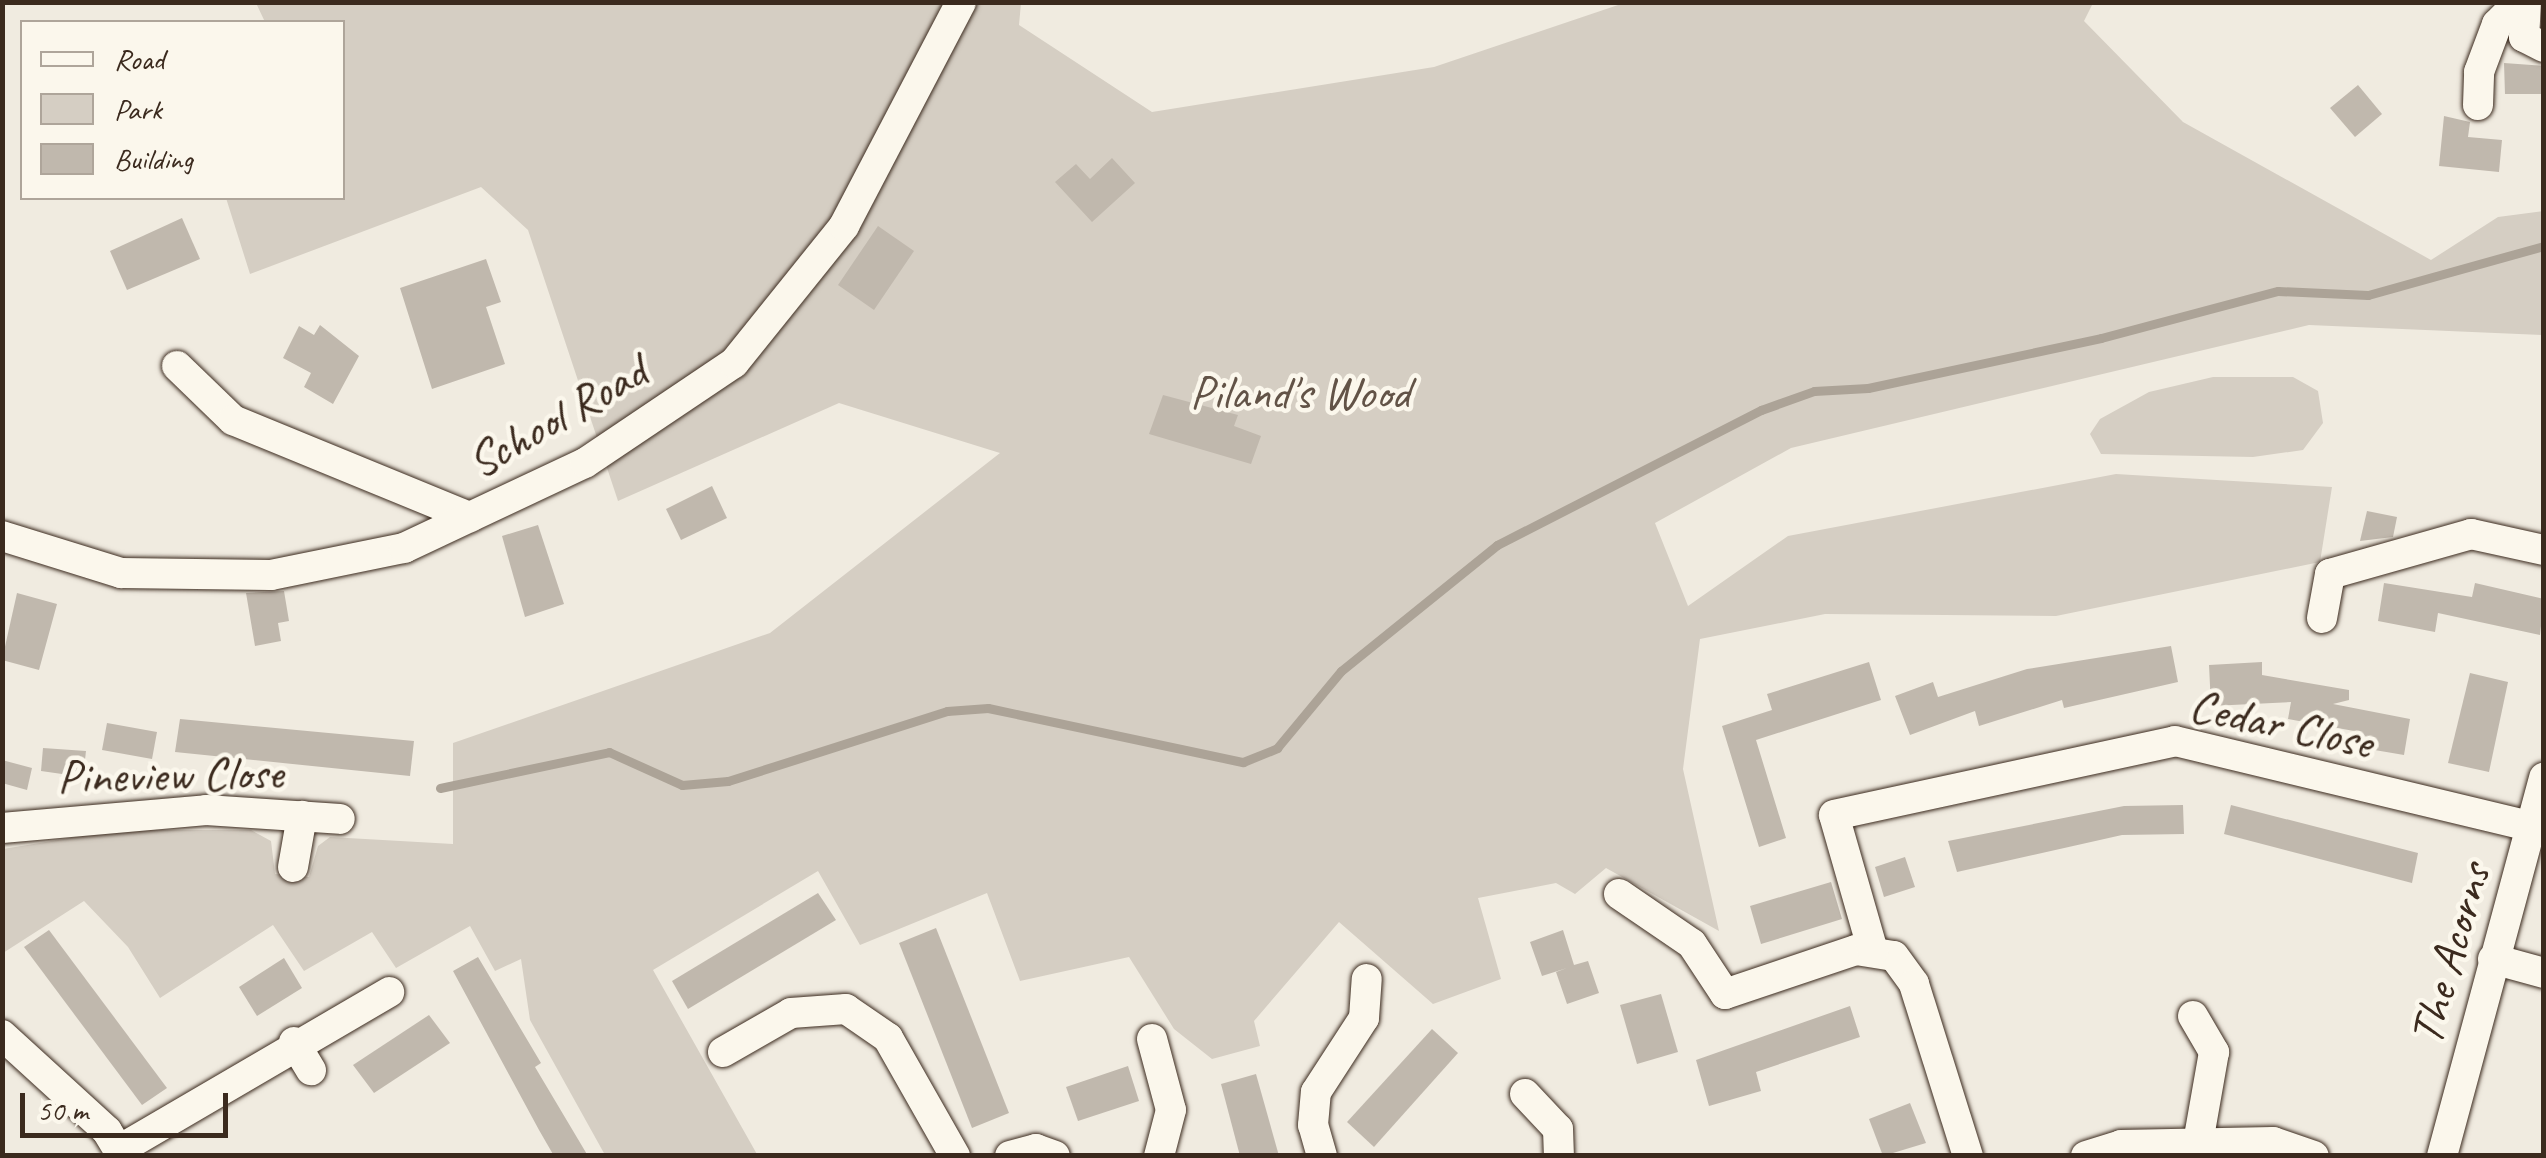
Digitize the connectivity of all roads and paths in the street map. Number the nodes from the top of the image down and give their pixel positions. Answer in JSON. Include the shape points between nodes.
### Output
{"nodes":[{"id":1,"x":961,"y":2,"type":"edge"},
{"id":2,"x":2523,"y":2,"type":"edge"},
{"id":3,"x":2544,"y":47,"type":"edge"},
{"id":4,"x":2478,"y":105,"type":"dead end"},
{"id":5,"x":177,"y":366,"type":"dead end"},
{"id":6,"x":470,"y":518,"type":"junction"},
{"id":7,"x":2,"y":536,"type":"edge"},
{"id":8,"x":2544,"y":550,"type":"edge"},
{"id":9,"x":2322,"y":618,"type":"dead end"},
{"id":10,"x":2544,"y":777,"type":"edge"},
{"id":11,"x":302,"y":816,"type":"junction"},
{"id":12,"x":340,"y":819,"type":"dead end"},
{"id":13,"x":2533,"y":827,"type":"junction"},
{"id":14,"x":2,"y":828,"type":"edge"},
{"id":15,"x":293,"y":867,"type":"dead end"},
{"id":16,"x":1619,"y":894,"type":"dead end"},
{"id":17,"x":1873,"y":950,"type":"junction"},
{"id":18,"x":2493,"y":960,"type":"junction"},
{"id":19,"x":2544,"y":973,"type":"edge"},
{"id":20,"x":1368,"y":979,"type":"dead end"},
{"id":21,"x":389,"y":992,"type":"dead end"},
{"id":22,"x":2193,"y":1016,"type":"dead end"},
{"id":23,"x":2,"y":1035,"type":"edge"},
{"id":24,"x":1152,"y":1039,"type":"dead end"},
{"id":25,"x":294,"y":1042,"type":"junction"},
{"id":26,"x":722,"y":1052,"type":"dead end"},
{"id":27,"x":311,"y":1070,"type":"dead end"},
{"id":28,"x":1525,"y":1094,"type":"dead end"},
{"id":29,"x":2198,"y":1143,"type":"junction"},
{"id":30,"x":120,"y":1153,"type":"edge"},
{"id":31,"x":1961,"y":1154,"type":"edge"},
{"id":32,"x":955,"y":1156,"type":"edge"},
{"id":33,"x":1010,"y":1156,"type":"edge"},
{"id":34,"x":1055,"y":1156,"type":"edge"},
{"id":35,"x":1159,"y":1156,"type":"edge"},
{"id":36,"x":1322,"y":1156,"type":"edge"},
{"id":37,"x":1559,"y":1156,"type":"edge"},
{"id":38,"x":2086,"y":1156,"type":"edge"},
{"id":39,"x":2314,"y":1156,"type":"edge"},
{"id":40,"x":2442,"y":1156,"type":"edge"}],
"edges":[{"from":1,"to":6,"type":"street","name":"School Road","via":[[844,226],[734,363],[586,463]]},
{"from":2,"to":3,"type":"street","via":[[2524,38]]},
{"from":2,"to":4,"type":"street","via":[[2497,24],[2479,72]]},
{"from":5,"to":6,"type":"street","via":[[233,420]]},
{"from":6,"to":7,"type":"street","name":"School Road","via":[[404,548],[271,575],[121,573]]},
{"from":8,"to":9,"type":"street","via":[[2471,534],[2330,574]]},
{"from":10,"to":13,"type":"street","name":"The Acorns"},
{"from":11,"to":12,"type":"street","name":"Pineview Close"},
{"from":11,"to":14,"type":"street","name":"Pineview Close","via":[[206,810]]},
{"from":11,"to":15,"type":"street"},
{"from":13,"to":17,"type":"street","name":"Cedar Close","via":[[2175,741],[1834,815]]},
{"from":13,"to":18,"type":"street","name":"The Acorns"},
{"from":16,"to":17,"type":"street","via":[[1692,944],[1725,994]]},
{"from":17,"to":31,"type":"street","via":[[1894,956],[1914,984]]},
{"from":18,"to":19,"type":"street"},
{"from":18,"to":40,"type":"street","name":"The Acorns"},
{"from":20,"to":36,"type":"street","via":[[1364,1018],[1316,1092],[1313,1125]]},
{"from":21,"to":25,"type":"street"},
{"from":22,"to":29,"type":"street","via":[[2214,1052]]},
{"from":23,"to":30,"type":"street","via":[[54,1077]]},
{"from":24,"to":35,"type":"street","via":[[1171,1110]]},
{"from":25,"to":27,"type":"street"},
{"from":25,"to":30,"type":"street"},
{"from":26,"to":32,"type":"street","via":[[791,1013],[846,1010],[888,1038]]},
{"from":28,"to":37,"type":"street","via":[[1558,1129]]},
{"from":29,"to":38,"type":"street","via":[[2122,1144]]},
{"from":29,"to":39,"type":"street","via":[[2273,1142]]},
{"from":33,"to":34,"type":"street","via":[[1036,1149]]}]}
